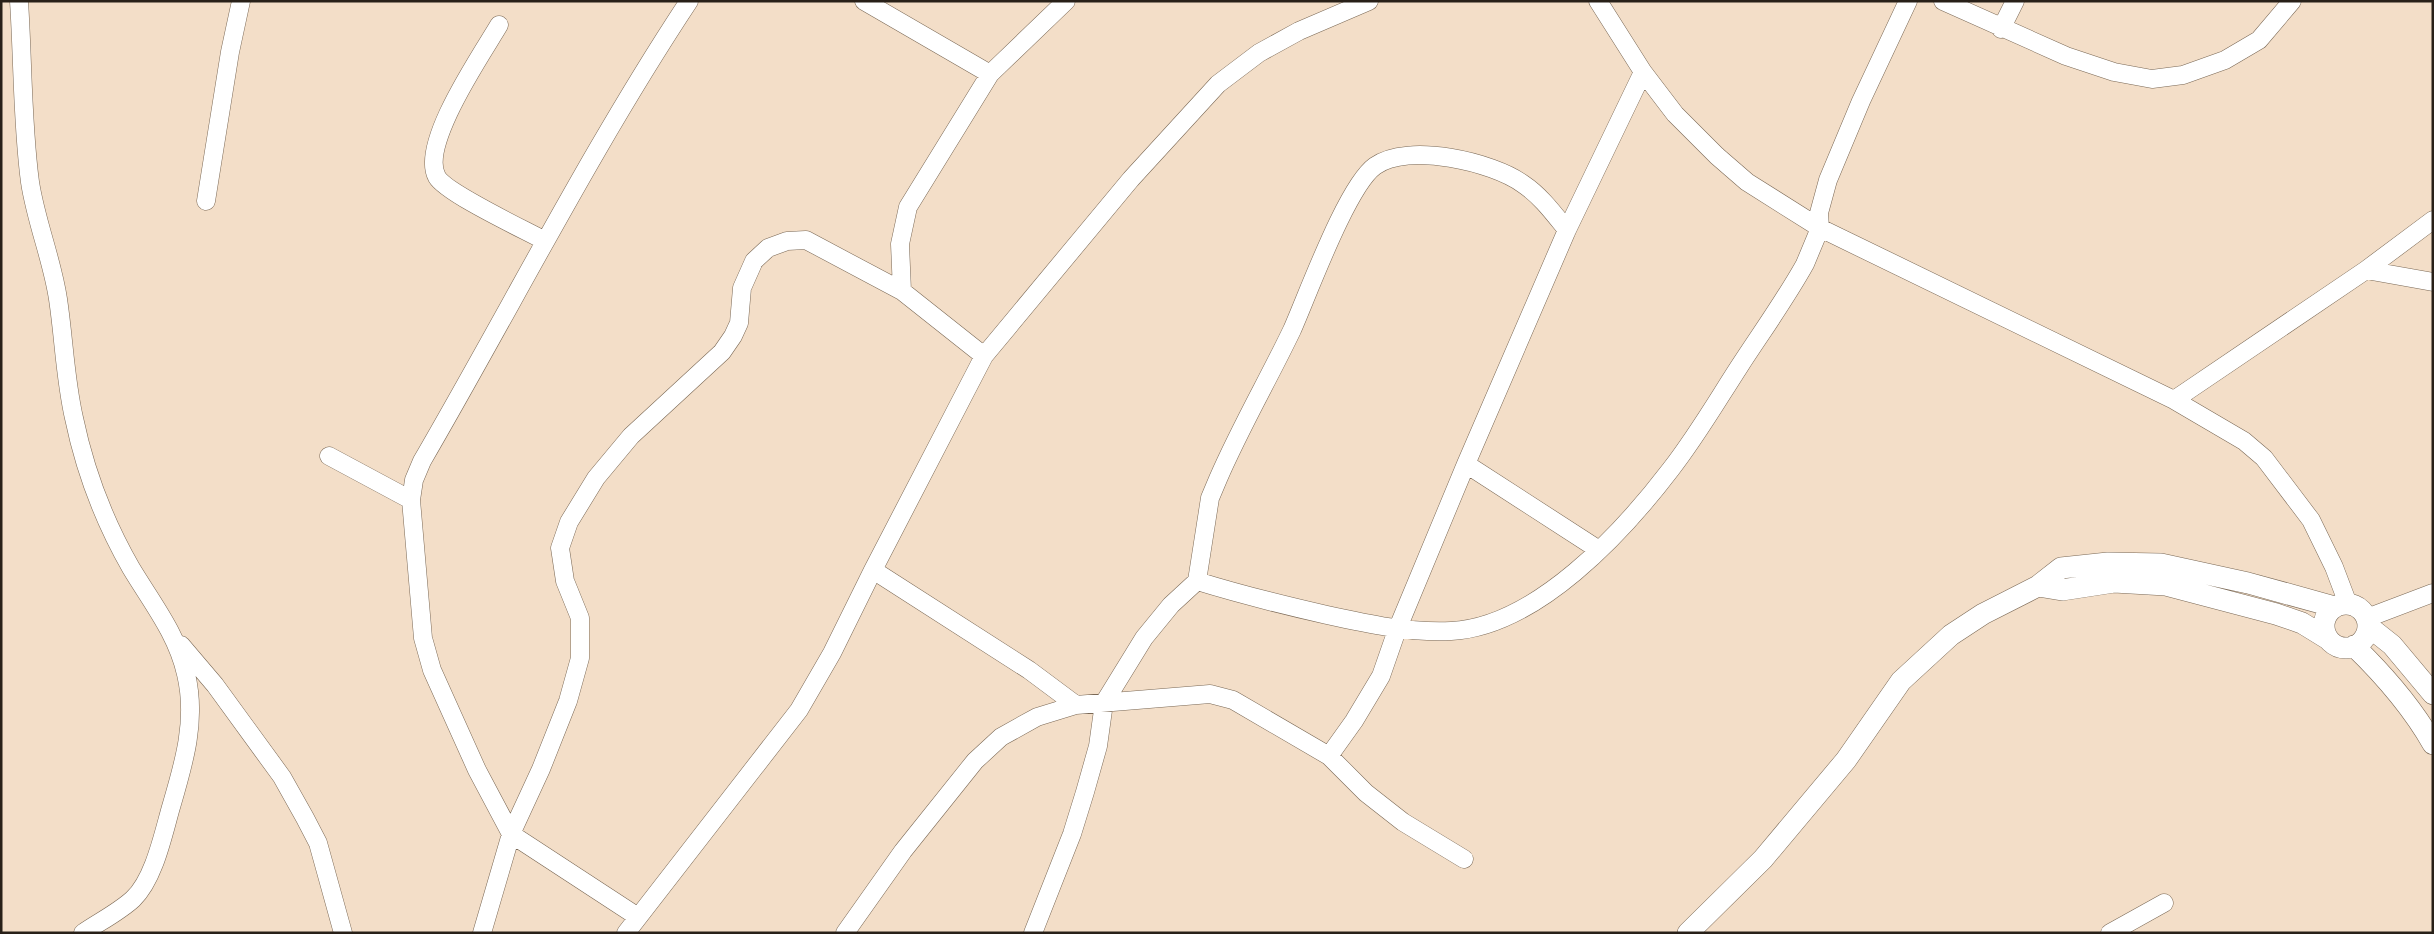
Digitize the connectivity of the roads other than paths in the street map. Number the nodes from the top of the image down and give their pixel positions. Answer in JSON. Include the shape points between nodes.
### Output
{"nodes":[{"id":1,"x":18,"y":1,"type":"edge"},
{"id":2,"x":241,"y":1,"type":"edge"},
{"id":3,"x":688,"y":1,"type":"edge"},
{"id":4,"x":864,"y":1,"type":"edge"},
{"id":5,"x":1066,"y":1,"type":"edge"},
{"id":6,"x":1369,"y":1,"type":"edge"},
{"id":7,"x":1598,"y":1,"type":"edge"},
{"id":8,"x":1908,"y":1,"type":"edge"},
{"id":9,"x":1943,"y":1,"type":"edge"},
{"id":10,"x":2015,"y":1,"type":"edge"},
{"id":11,"x":2292,"y":1,"type":"edge"},
{"id":12,"x":499,"y":25,"type":"dead end"},
{"id":13,"x":2001,"y":28,"type":"junction"},
{"id":14,"x":1643,"y":72,"type":"junction"},
{"id":15,"x":990,"y":74,"type":"junction"},
{"id":16,"x":206,"y":201,"type":"dead end"},
{"id":17,"x":2433,"y":220,"type":"edge"},
{"id":18,"x":1820,"y":228,"type":"junction"},
{"id":19,"x":1568,"y":230,"type":"junction"},
{"id":20,"x":545,"y":241,"type":"junction"},
{"id":21,"x":2366,"y":270,"type":"junction"},
{"id":22,"x":2433,"y":282,"type":"edge"},
{"id":23,"x":902,"y":291,"type":"junction"},
{"id":24,"x":984,"y":356,"type":"junction"},
{"id":25,"x":2174,"y":400,"type":"junction"},
{"id":26,"x":329,"y":456,"type":"dead end"},
{"id":27,"x":1466,"y":464,"type":"junction"},
{"id":28,"x":411,"y":500,"type":"junction"},
{"id":29,"x":1599,"y":550,"type":"junction"},
{"id":30,"x":872,"y":570,"type":"junction"},
{"id":31,"x":1197,"y":581,"type":"junction"},
{"id":32,"x":2038,"y":586,"type":"junction"},
{"id":33,"x":2433,"y":593,"type":"edge"},
{"id":34,"x":2342,"y":605,"type":"junction"},
{"id":35,"x":2367,"y":622,"type":"junction"},
{"id":36,"x":1397,"y":630,"type":"junction"},
{"id":37,"x":176,"y":639,"type":"junction"},
{"id":38,"x":2328,"y":639,"type":"junction"},
{"id":39,"x":2354,"y":646,"type":"junction"},
{"id":40,"x":2433,"y":694,"type":"edge"},
{"id":41,"x":1104,"y":703,"type":"junction"},
{"id":42,"x":1076,"y":706,"type":"junction"},
{"id":43,"x":2433,"y":744,"type":"edge"},
{"id":44,"x":1329,"y":756,"type":"junction"},
{"id":45,"x":511,"y":834,"type":"junction"},
{"id":46,"x":1464,"y":859,"type":"dead end"},
{"id":47,"x":2164,"y":903,"type":"dead end"},
{"id":48,"x":638,"y":917,"type":"junction"},
{"id":49,"x":83,"y":933,"type":"edge"},
{"id":50,"x":343,"y":933,"type":"edge"},
{"id":51,"x":482,"y":933,"type":"edge"},
{"id":52,"x":626,"y":933,"type":"edge"},
{"id":53,"x":845,"y":933,"type":"edge"},
{"id":54,"x":1033,"y":933,"type":"edge"},
{"id":55,"x":1688,"y":933,"type":"edge"},
{"id":56,"x":2110,"y":933,"type":"edge"}],
"edges":[{"from":1,"to":37,"type":"street","via":[[31,184],[57,294],[63,357],[74,419],[93,489],[111,529]]},
{"from":2,"to":16,"type":"street"},
{"from":3,"to":20,"type":"street"},
{"from":4,"to":15,"type":"street"},
{"from":5,"to":15,"type":"street"},
{"from":6,"to":24,"type":"street","via":[[1258,52],[1218,84],[1131,178]]},
{"from":7,"to":14,"type":"street"},
{"from":8,"to":18,"type":"street","via":[[1828,180],[1819,213]]},
{"from":9,"to":13,"type":"street"},
{"from":10,"to":13,"type":"street"},
{"from":11,"to":13,"type":"street","via":[[2259,40],[2225,60],[2184,74],[2152,79],[2098,67]]},
{"from":12,"to":20,"type":"street","via":[[443,122],[433,153],[434,166],[437,177],[473,203]]},
{"from":14,"to":18,"type":"street","via":[[1675,114],[1717,156],[1747,182]]},
{"from":14,"to":19,"type":"street"},
{"from":15,"to":23,"type":"street","via":[[908,207],[900,244]]},
{"from":17,"to":21,"type":"street"},
{"from":18,"to":25,"type":"street"},
{"from":18,"to":29,"type":"street","via":[[1806,264],[1792,288],[1672,468]]},
{"from":19,"to":27,"type":"street"},
{"from":19,"to":31,"type":"street","via":[[1523,184],[1494,169],[1427,155],[1399,157],[1376,165],[1359,184],[1342,217],[1288,338],[1218,479],[1210,498]]},
{"from":20,"to":28,"type":"street","via":[[422,461],[414,480]]},
{"from":21,"to":22,"type":"street"},
{"from":21,"to":25,"type":"street"},
{"from":23,"to":24,"type":"street"},
{"from":23,"to":45,"type":"street","via":[[806,240],[788,241],[768,248],[754,261],[742,288],[739,323],[722,352],[631,436],[596,478],[569,522],[560,548],[565,581],[580,618],[580,658],[568,701]]},
{"from":24,"to":30,"type":"street"},
{"from":25,"to":34,"type":"street","via":[[2244,441],[2264,458],[2311,520],[2334,567]]},
{"from":26,"to":28,"type":"street"},
{"from":27,"to":29,"type":"street"},
{"from":27,"to":36,"type":"street"},
{"from":28,"to":45,"type":"street","via":[[423,638],[432,670],[477,770]]},
{"from":29,"to":36,"type":"street","via":[[1524,609],[1478,626],[1452,631]]},
{"from":30,"to":42,"type":"street","via":[[1029,670]]},
{"from":30,"to":48,"type":"street","via":[[832,653],[799,710]]},
{"from":31,"to":36,"type":"street","via":[[1242,595]]},
{"from":31,"to":41,"type":"street","via":[[1170,605],[1144,638]]},
{"from":32,"to":34,"type":"street","via":[[2061,568],[2108,563],[2161,564]]},
{"from":32,"to":38,"type":"street","via":[[2062,590],[2114,582],[2166,585],[2276,614],[2302,623]]},
{"from":32,"to":55,"type":"street","via":[[1983,614],[1951,635],[1901,681],[1846,760],[1769,851]]},
{"from":33,"to":35,"type":"street"},
{"from":34,"to":35,"type":"street","via":[[2356,606]]},
{"from":34,"to":38,"type":"street","via":[[2326,618],[2324,626]]},
{"from":35,"to":39,"type":"street","via":[[2364,638]]},
{"from":35,"to":40,"type":"street"},
{"from":36,"to":44,"type":"street","via":[[1381,676]]},
{"from":37,"to":49,"type":"street","via":[[187,675],[191,717],[188,749],[164,833],[141,890]]},
{"from":37,"to":50,"type":"street","via":[[215,685],[282,777],[318,843]]},
{"from":38,"to":39,"type":"street","via":[[2340,647]]},
{"from":39,"to":43,"type":"street","via":[[2419,719]]},
{"from":41,"to":42,"type":"street"},
{"from":41,"to":44,"type":"street","via":[[1210,694],[1233,700]]},
{"from":41,"to":54,"type":"street","via":[[1098,746],[1085,792]]},
{"from":42,"to":53,"type":"street","via":[[1037,717],[1001,737],[975,761],[903,851]]},
{"from":44,"to":46,"type":"street","via":[[1366,793],[1403,822]]},
{"from":45,"to":48,"type":"street"},
{"from":45,"to":51,"type":"street"},
{"from":47,"to":56,"type":"street"},
{"from":48,"to":52,"type":"street"}]}
